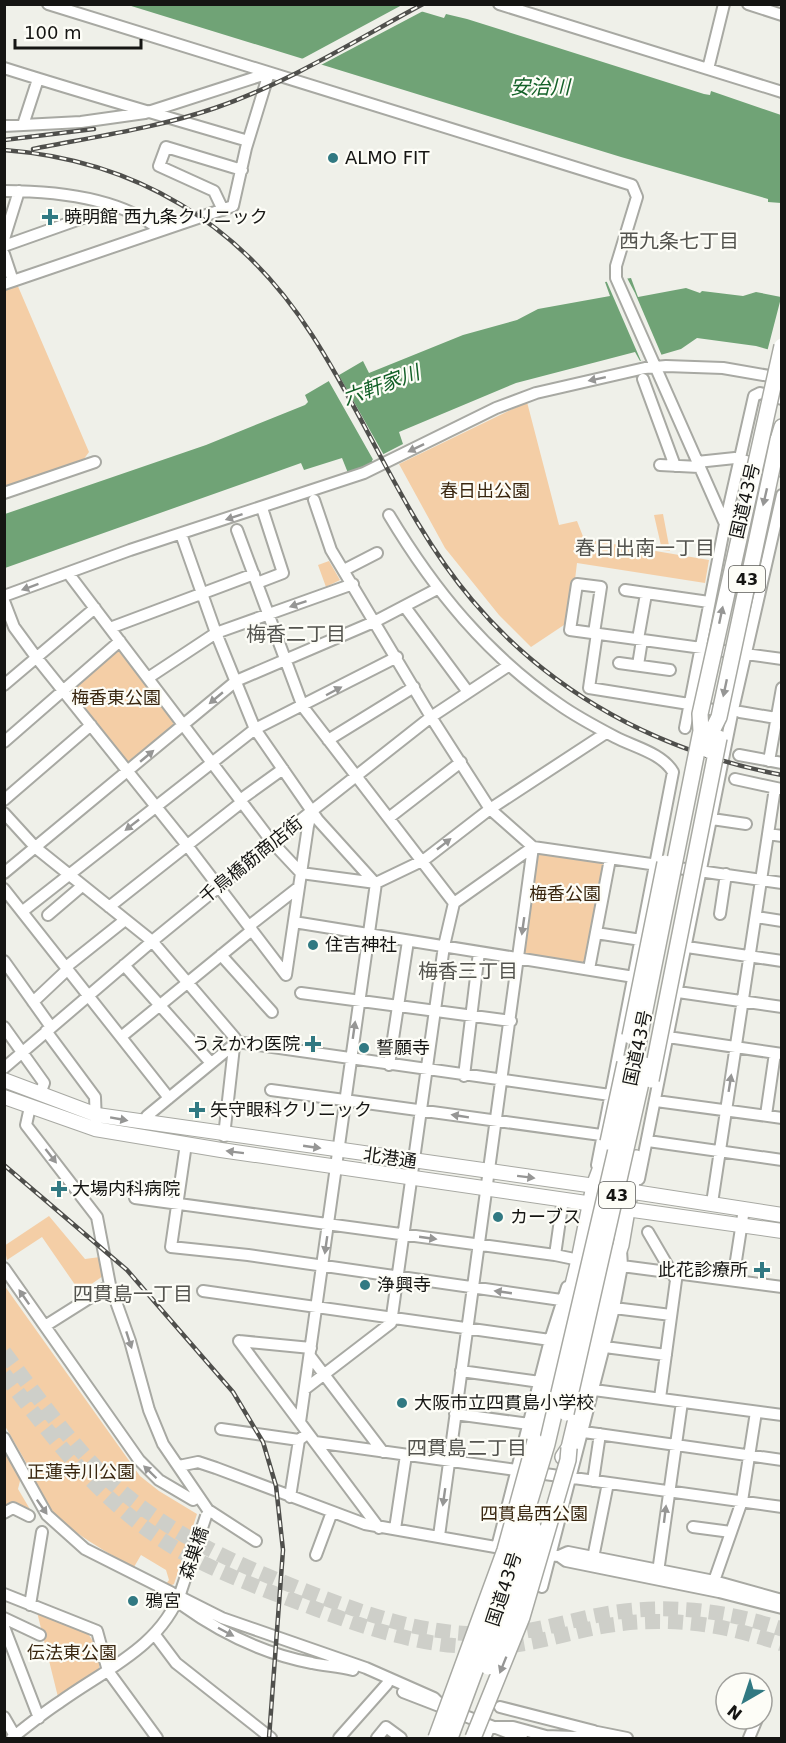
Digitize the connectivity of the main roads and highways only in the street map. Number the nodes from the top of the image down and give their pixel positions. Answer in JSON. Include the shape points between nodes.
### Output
{"nodes":[{"id":1,"x":782,"y":346,"type":"edge"},
{"id":2,"x":782,"y":427,"type":"edge"},
{"id":3,"x":695,"y":709,"type":"junction"},
{"id":4,"x":730,"y":715,"type":"junction"},
{"id":5,"x":4,"y":1080,"type":"edge"},
{"id":6,"x":4,"y":1097,"type":"edge"},
{"id":7,"x":96,"y":1122,"type":"junction"},
{"id":8,"x":594,"y":1186,"type":"junction"},
{"id":9,"x":632,"y":1192,"type":"junction"},
{"id":10,"x":591,"y":1204,"type":"junction"},
{"id":11,"x":628,"y":1209,"type":"junction"},
{"id":12,"x":782,"y":1215,"type":"edge"},
{"id":13,"x":782,"y":1231,"type":"edge"},
{"id":14,"x":569,"y":1448,"type":"junction"},
{"id":15,"x":501,"y":1548,"type":"junction"},
{"id":16,"x":483,"y":1666,"type":"junction"},
{"id":17,"x":434,"y":1738,"type":"edge"},
{"id":18,"x":450,"y":1738,"type":"edge"},
{"id":19,"x":460,"y":1738,"type":"edge"},
{"id":20,"x":473,"y":1738,"type":"edge"}],
"edges":[{"from":3,"to":1,"type":"highway","name":"国道43号","number":"43","one_way":true,"bridge":true},
{"from":2,"to":4,"type":"highway","name":"国道43号","number":"43","one_way":true,"bridge":true},
{"from":3,"to":8,"type":"highway","bridge":true,"via":[[606,1154]]},
{"from":3,"to":16,"type":"highway","name":"国道43号","number":"43","bridge":true,"via":[[701,731],[697,754],[622,1124],[548,1444]]},
{"from":4,"to":9,"type":"highway","number":"43","bridge":true,"via":[[720,735]]},
{"from":4,"to":16,"type":"highway","name":"国道43号","number":"43","bridge":true,"via":[[711,733],[633,1126],[558,1446],[523,1568]]},
{"from":5,"to":7,"type":"main road","name":"北港通"},
{"from":6,"to":7,"type":"main road","name":"北港通"},
{"from":7,"to":8,"type":"main road","name":"北港通","one_way":true,"via":[[146,1124]]},
{"from":10,"to":7,"type":"main road","name":"北港通","one_way":true,"via":[[186,1144]]},
{"from":8,"to":9,"type":"main road","name":"北港通"},
{"from":8,"to":10,"type":"highway","number":"43"},
{"from":9,"to":11,"type":"highway","number":"43"},
{"from":9,"to":12,"type":"main road","name":"北港通"},
{"from":10,"to":11,"type":"main road","name":"北港通"},
{"from":10,"to":15,"type":"highway","number":"43","bridge":true,"via":[[535,1441]]},
{"from":11,"to":13,"type":"main road","name":"北港通"},
{"from":11,"to":14,"type":"highway","number":"43","via":[[609,1308]]},
{"from":14,"to":16,"type":"highway","number":"43","bridge":true,"via":[[521,1595]]},
{"from":14,"to":20,"type":"highway","name":"国道43号","number":"43","one_way":true,"bridge":true,"via":[[538,1568]]},
{"from":15,"to":16,"type":"highway","bridge":true,"via":[[503,1567],[488,1617]]},
{"from":15,"to":17,"type":"highway","name":"国道43号","number":"43","bridge":true},
{"from":16,"to":18,"type":"highway","name":"国道43号","number":"43","bridge":true},
{"from":16,"to":19,"type":"highway","name":"国道43号","number":"43"}]}
